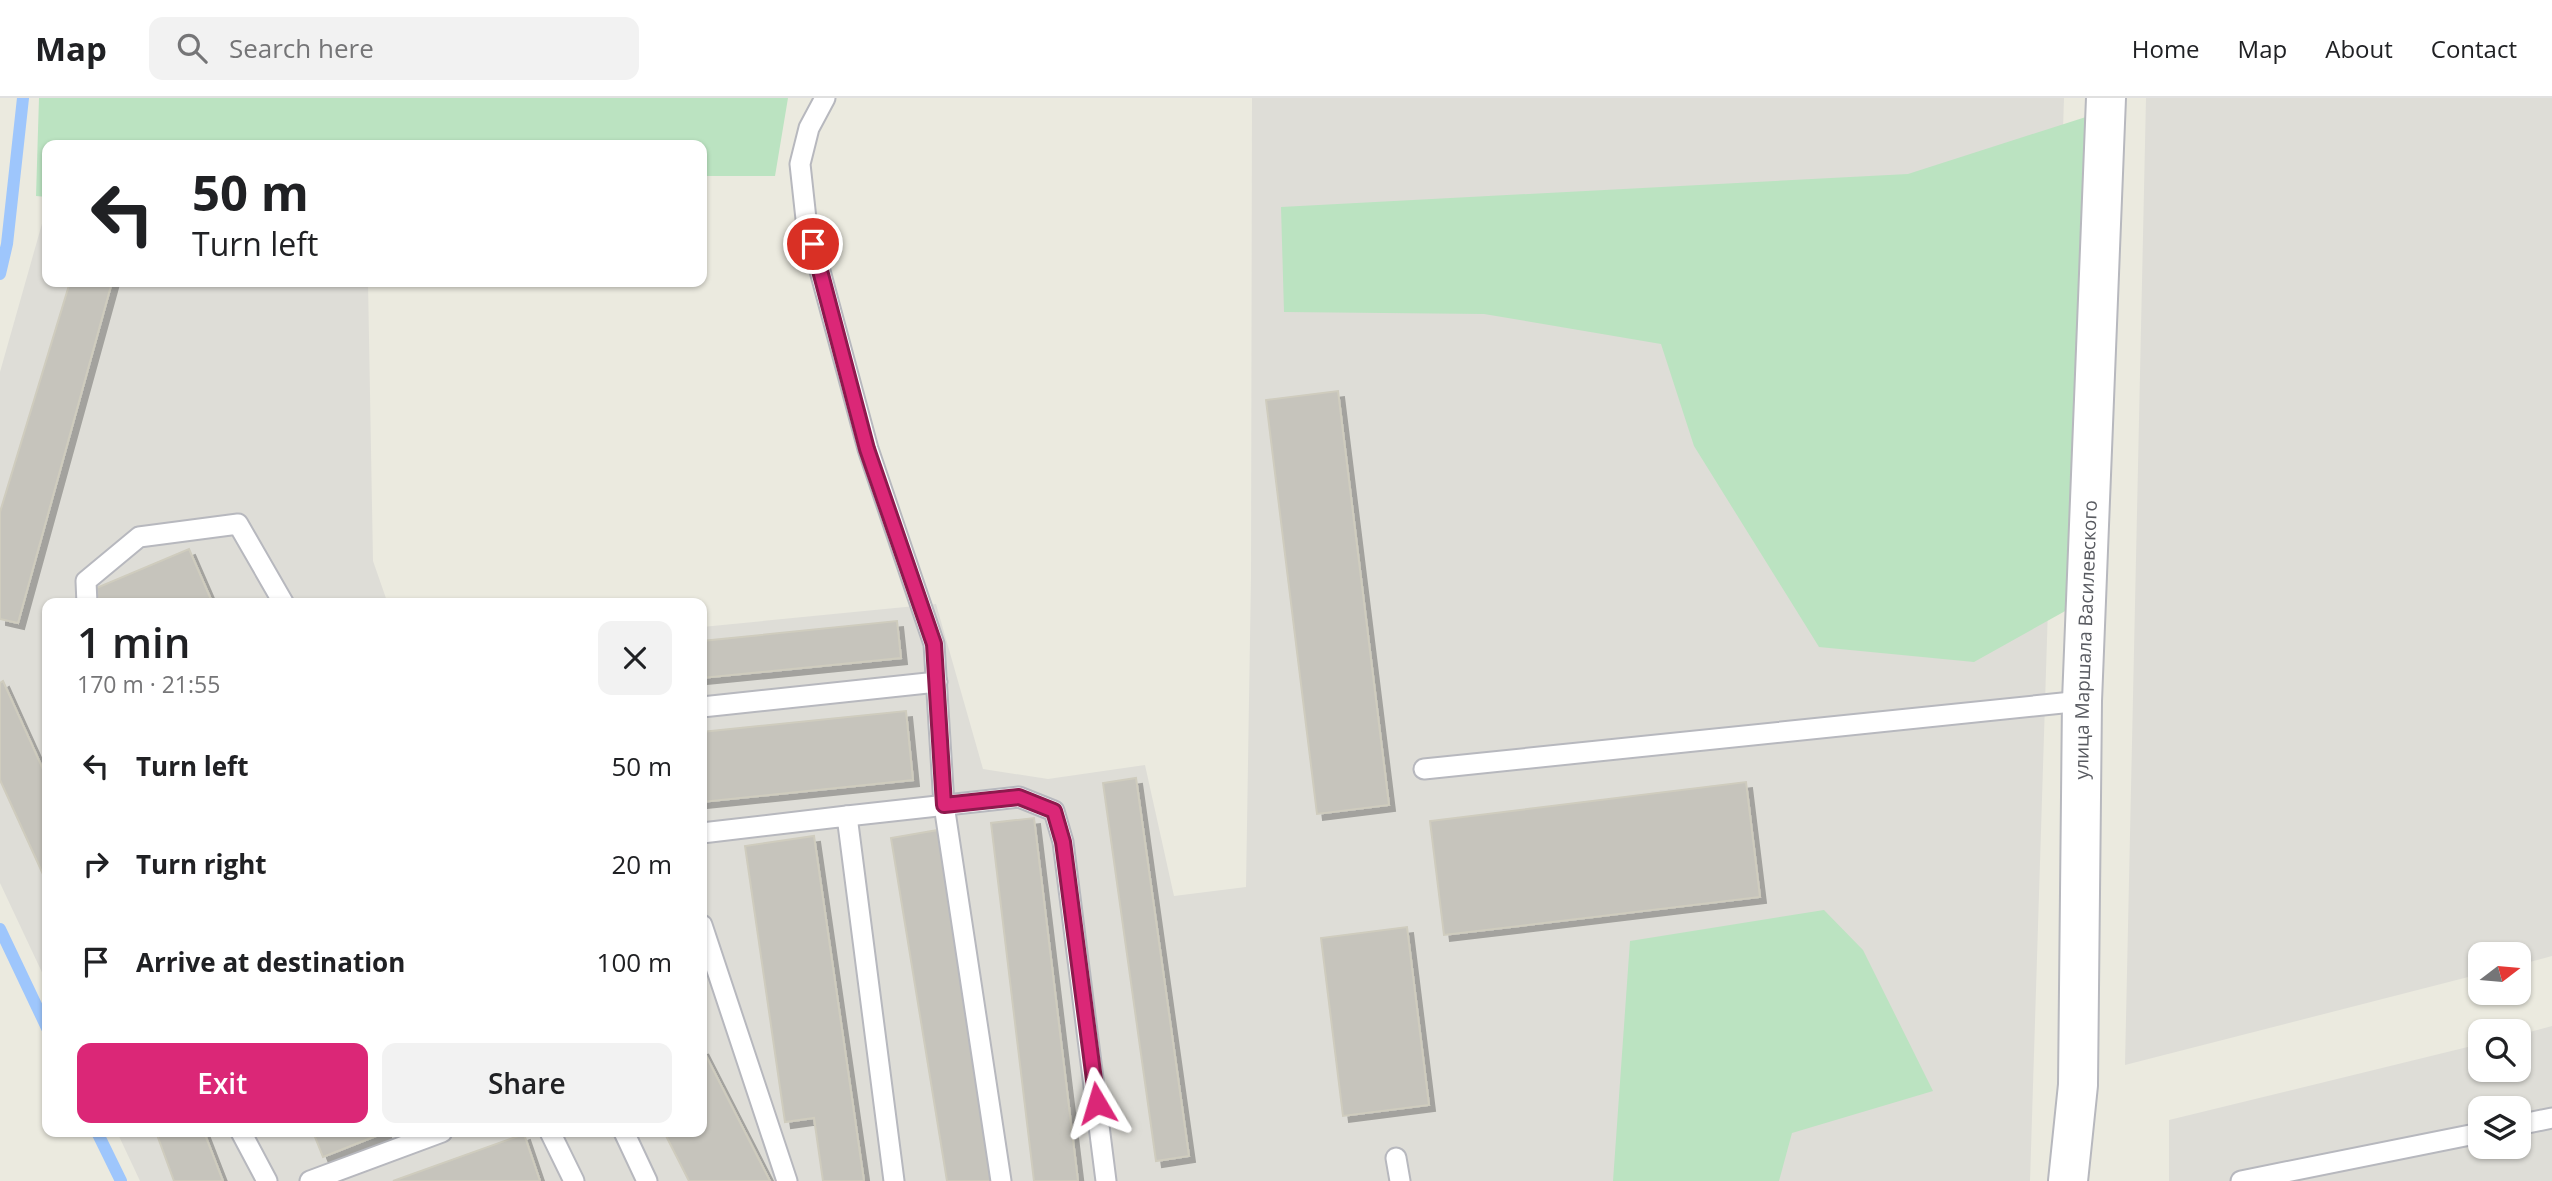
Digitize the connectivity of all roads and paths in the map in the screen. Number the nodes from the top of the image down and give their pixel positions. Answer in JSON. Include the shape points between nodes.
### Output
{"nodes":[{"id":1,"x":825,"y":98,"type":"edge"},
{"id":2,"x":2106,"y":98,"type":"edge"},
{"id":3,"x":87,"y":598,"type":"edge"},
{"id":4,"x":281,"y":598,"type":"edge"},
{"id":5,"x":936,"y":682,"type":"junction"},
{"id":6,"x":2082,"y":701,"type":"junction"},
{"id":7,"x":707,"y":706,"type":"edge"},
{"id":8,"x":1424,"y":769,"type":"dead end"},
{"id":9,"x":944,"y":805,"type":"junction"},
{"id":10,"x":847,"y":816,"type":"junction"},
{"id":11,"x":707,"y":832,"type":"edge"},
{"id":12,"x":707,"y":940,"type":"edge"},
{"id":13,"x":2552,"y":1118,"type":"edge"},
{"id":14,"x":2531,"y":1122,"type":"edge"},
{"id":15,"x":2468,"y":1135,"type":"edge"},
{"id":16,"x":244,"y":1137,"type":"edge"},
{"id":17,"x":429,"y":1137,"type":"edge"},
{"id":18,"x":552,"y":1137,"type":"edge"},
{"id":19,"x":626,"y":1137,"type":"edge"},
{"id":20,"x":1396,"y":1158,"type":"dead end"},
{"id":21,"x":267,"y":1181,"type":"edge"},
{"id":22,"x":310,"y":1181,"type":"edge"},
{"id":23,"x":574,"y":1181,"type":"edge"},
{"id":24,"x":647,"y":1181,"type":"edge"},
{"id":25,"x":787,"y":1181,"type":"edge"},
{"id":26,"x":894,"y":1181,"type":"edge"},
{"id":27,"x":1001,"y":1181,"type":"edge"},
{"id":28,"x":1107,"y":1181,"type":"edge"},
{"id":29,"x":1400,"y":1181,"type":"edge"},
{"id":30,"x":2068,"y":1181,"type":"edge"},
{"id":31,"x":2241,"y":1181,"type":"edge"}],
"edges":[{"from":1,"to":5,"type":"lane","via":[[809,128],[800,164],[806,219],[867,449],[934,644]]},
{"from":2,"to":6,"type":"street","name":"улица Маршала Василевского"},
{"from":3,"to":4,"type":"lane","via":[[86,581],[139,537],[238,524]]},
{"from":5,"to":7,"type":"lane"},
{"from":5,"to":9,"type":"lane"},
{"from":6,"to":8,"type":"lane"},
{"from":6,"to":30,"type":"street","name":"улица Маршала Василевского","via":[[2078,1085]]},
{"from":9,"to":10,"type":"lane"},
{"from":9,"to":27,"type":"lane"},
{"from":9,"to":28,"type":"lane","via":[[1019,797],[1054,811],[1063,842]]},
{"from":10,"to":11,"type":"lane"},
{"from":10,"to":26,"type":"lane"},
{"from":12,"to":25,"type":"lane"},
{"from":13,"to":14,"type":"lane"},
{"from":15,"to":31,"type":"lane"},
{"from":16,"to":21,"type":"lane"},
{"from":17,"to":22,"type":"lane"},
{"from":18,"to":23,"type":"lane"},
{"from":19,"to":24,"type":"lane"},
{"from":20,"to":29,"type":"lane"}]}
